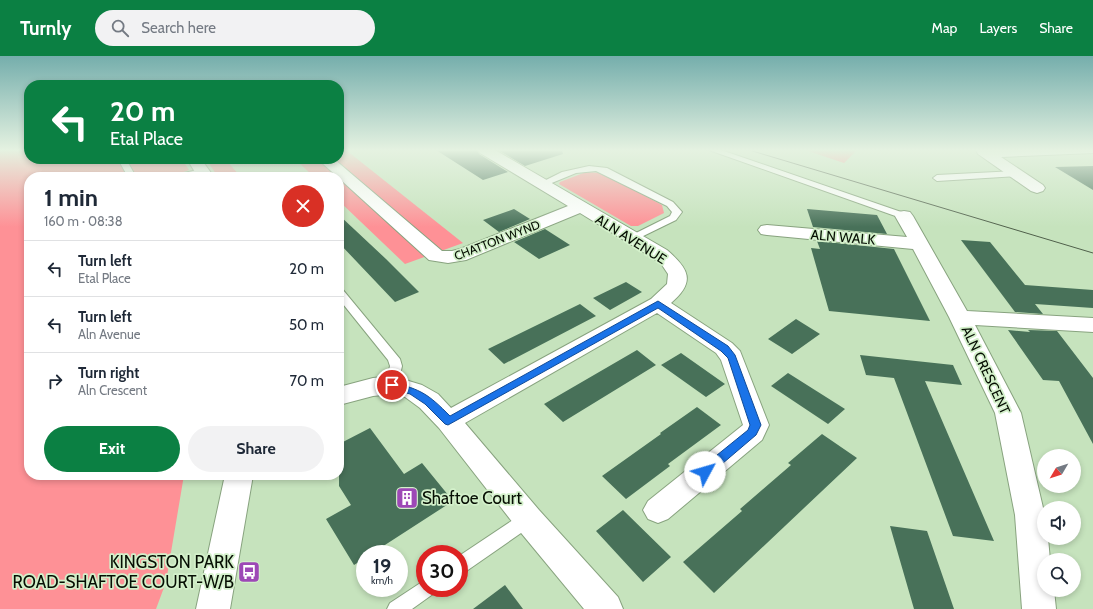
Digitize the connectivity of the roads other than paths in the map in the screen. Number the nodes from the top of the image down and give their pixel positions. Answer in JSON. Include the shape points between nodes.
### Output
{"nodes":[{"id":1,"x":344,"y":176,"type":"edge"},
{"id":2,"x":528,"y":176,"type":"edge"},
{"id":3,"x":564,"y":176,"type":"edge"},
{"id":4,"x":615,"y":176,"type":"edge"},
{"id":5,"x":788,"y":176,"type":"edge"},
{"id":6,"x":980,"y":176,"type":"edge"},
{"id":7,"x":1019,"y":176,"type":"edge"},
{"id":8,"x":937,"y":178,"type":"dead end"},
{"id":9,"x":542,"y":184,"type":"junction"},
{"id":10,"x":1037,"y":188,"type":"dead end"},
{"id":11,"x":581,"y":207,"type":"junction"},
{"id":12,"x":904,"y":216,"type":"joint"},
{"id":13,"x":767,"y":230,"type":"dead end"},
{"id":14,"x":633,"y":238,"type":"junction"},
{"id":15,"x":920,"y":244,"type":"junction"},
{"id":16,"x":344,"y":298,"type":"edge"},
{"id":17,"x":658,"y":304,"type":"junction"},
{"id":18,"x":960,"y":317,"type":"junction"},
{"id":19,"x":1093,"y":325,"type":"edge"},
{"id":20,"x":392,"y":385,"type":"junction"},
{"id":21,"x":344,"y":395,"type":"edge"},
{"id":22,"x":448,"y":421,"type":"junction"},
{"id":23,"x":238,"y":480,"type":"edge"},
{"id":24,"x":658,"y":510,"type":"dead end"},
{"id":25,"x":528,"y":518,"type":"junction"},
{"id":26,"x":468,"y":560,"type":"edge"},
{"id":27,"x":416,"y":595,"type":"edge"},
{"id":28,"x":213,"y":609,"type":"edge"},
{"id":29,"x":396,"y":609,"type":"edge"},
{"id":30,"x":606,"y":609,"type":"edge"},
{"id":31,"x":1039,"y":609,"type":"edge"}],
"edges":[{"from":1,"to":11,"type":"street","name":"CHATTON WYND","via":[[436,256],[446,258],[467,253]]},
{"from":2,"to":9,"type":"street","name":"ALN AVENUE"},
{"from":3,"to":9,"type":"lane"},
{"from":4,"to":14,"type":"lane","via":[[670,204],[677,212],[673,218]]},
{"from":5,"to":12,"type":"lane"},
{"from":6,"to":8,"type":"lane"},
{"from":7,"to":10,"type":"street"},
{"from":9,"to":11,"type":"street","name":"ALN AVENUE"},
{"from":11,"to":14,"type":"street","name":"ALN AVENUE"},
{"from":12,"to":15,"type":"street","name":"ALN CRESCENT"},
{"from":13,"to":15,"type":"street","name":"ALN WALK"},
{"from":14,"to":17,"type":"street","name":"ALN AVENUE","via":[[660,254],[676,270],[678,286]]},
{"from":15,"to":18,"type":"street","name":"ALN CRESCENT"},
{"from":16,"to":20,"type":"lane","via":[[394,359],[396,366]]},
{"from":17,"to":22,"type":"street","name":"ALN AVENUE"},
{"from":17,"to":24,"type":"street","via":[[724,348],[732,357],[756,425],[753,432]]},
{"from":18,"to":19,"type":"street"},
{"from":18,"to":31,"type":"street","name":"ALN CRESCENT","via":[[1008,412],[1030,515]]},
{"from":20,"to":21,"type":"street"},
{"from":20,"to":22,"type":"street","via":[[413,391],[429,401]]},
{"from":22,"to":25,"type":"street"},
{"from":23,"to":28,"type":"street"},
{"from":25,"to":26,"type":"lane"},
{"from":25,"to":30,"type":"street"},
{"from":27,"to":29,"type":"lane"}]}
